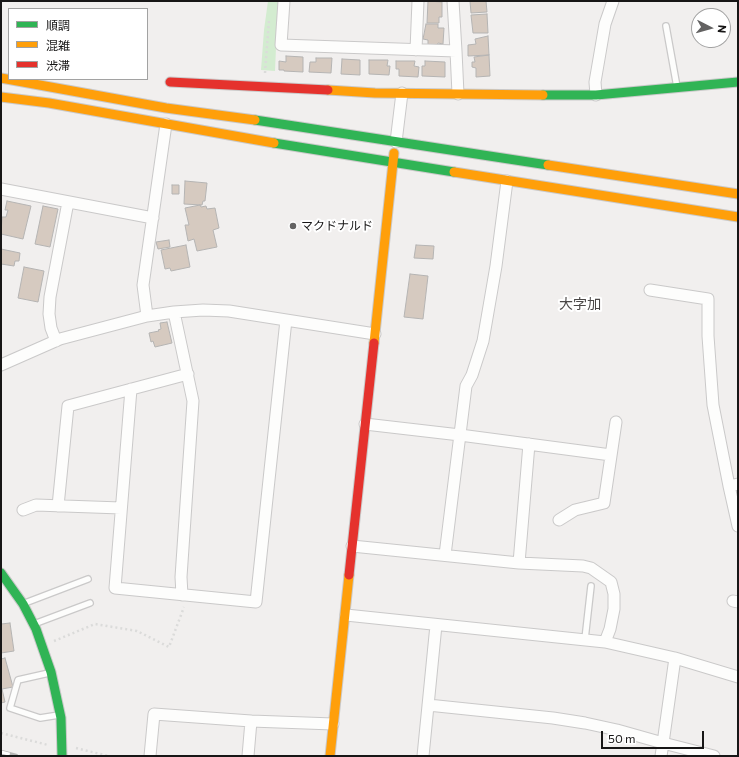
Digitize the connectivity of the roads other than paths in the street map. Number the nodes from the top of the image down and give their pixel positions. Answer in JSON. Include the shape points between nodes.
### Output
{"nodes":[{"id":1,"x":284,"y":1,"type":"edge"},
{"id":2,"x":418,"y":1,"type":"edge"},
{"id":3,"x":453,"y":1,"type":"edge"},
{"id":4,"x":613,"y":1,"type":"edge"},
{"id":5,"x":666,"y":26,"type":"dead end"},
{"id":6,"x":416,"y":50,"type":"junction"},
{"id":7,"x":456,"y":51,"type":"junction"},
{"id":8,"x":12,"y":80,"type":"edge"},
{"id":9,"x":170,"y":82,"type":"dead end"},
{"id":10,"x":738,"y":82,"type":"edge"},
{"id":11,"x":677,"y":88,"type":"junction"},
{"id":12,"x":402,"y":93,"type":"junction"},
{"id":13,"x":458,"y":94,"type":"junction"},
{"id":14,"x":596,"y":95,"type":"junction"},
{"id":15,"x":1,"y":97,"type":"edge"},
{"id":16,"x":166,"y":124,"type":"junction"},
{"id":17,"x":396,"y":142,"type":"junction"},
{"id":18,"x":393,"y":163,"type":"junction"},
{"id":19,"x":507,"y":181,"type":"junction"},
{"id":20,"x":1,"y":189,"type":"edge"},
{"id":21,"x":738,"y":194,"type":"edge"},
{"id":22,"x":68,"y":202,"type":"junction"},
{"id":23,"x":738,"y":217,"type":"edge"},
{"id":24,"x":153,"y":218,"type":"junction"},
{"id":25,"x":650,"y":290,"type":"dead end"},
{"id":26,"x":174,"y":312,"type":"junction"},
{"id":27,"x":147,"y":316,"type":"junction"},
{"id":28,"x":286,"y":320,"type":"junction"},
{"id":29,"x":375,"y":334,"type":"junction"},
{"id":30,"x":56,"y":341,"type":"junction"},
{"id":31,"x":1,"y":365,"type":"edge"},
{"id":32,"x":188,"y":374,"type":"junction"},
{"id":33,"x":131,"y":389,"type":"junction"},
{"id":34,"x":616,"y":422,"type":"dead end"},
{"id":35,"x":365,"y":424,"type":"junction"},
{"id":36,"x":460,"y":435,"type":"junction"},
{"id":37,"x":529,"y":444,"type":"junction"},
{"id":38,"x":611,"y":455,"type":"junction"},
{"id":39,"x":734,"y":485,"type":"edge"},
{"id":40,"x":58,"y":506,"type":"junction"},
{"id":41,"x":121,"y":508,"type":"junction"},
{"id":42,"x":23,"y":510,"type":"dead end"},
{"id":43,"x":559,"y":520,"type":"dead end"},
{"id":44,"x":738,"y":526,"type":"edge"},
{"id":45,"x":352,"y":546,"type":"junction"},
{"id":46,"x":446,"y":555,"type":"junction"},
{"id":47,"x":519,"y":563,"type":"junction"},
{"id":48,"x":1,"y":573,"type":"edge"},
{"id":49,"x":88,"y":579,"type":"dead end"},
{"id":50,"x":591,"y":586,"type":"dead end"},
{"id":51,"x":182,"y":595,"type":"junction"},
{"id":52,"x":90,"y":603,"type":"dead end"},
{"id":53,"x":23,"y":604,"type":"junction"},
{"id":54,"x":346,"y":614,"type":"junction"},
{"id":55,"x":34,"y":624,"type":"junction"},
{"id":56,"x":436,"y":625,"type":"junction"},
{"id":57,"x":585,"y":640,"type":"junction"},
{"id":58,"x":605,"y":642,"type":"junction"},
{"id":59,"x":675,"y":658,"type":"junction"},
{"id":60,"x":51,"y":672,"type":"junction"},
{"id":61,"x":738,"y":676,"type":"edge"},
{"id":62,"x":428,"y":705,"type":"junction"},
{"id":63,"x":60,"y":715,"type":"junction"},
{"id":64,"x":252,"y":721,"type":"junction"},
{"id":65,"x":333,"y":724,"type":"junction"},
{"id":66,"x":664,"y":743,"type":"junction"},
{"id":67,"x":62,"y":756,"type":"edge"},
{"id":68,"x":150,"y":756,"type":"edge"},
{"id":69,"x":248,"y":756,"type":"edge"},
{"id":70,"x":330,"y":756,"type":"edge"},
{"id":71,"x":423,"y":756,"type":"edge"},
{"id":72,"x":661,"y":756,"type":"edge"},
{"id":73,"x":714,"y":756,"type":"edge"}],
"edges":[{"from":1,"to":6,"type":"street","via":[[281,45]]},
{"from":2,"to":6,"type":"street"},
{"from":3,"to":7,"type":"street"},
{"from":4,"to":14,"type":"street","via":[[595,82]]},
{"from":5,"to":11,"type":"lane"},
{"from":6,"to":7,"type":"street"},
{"from":7,"to":13,"type":"street"},
{"from":8,"to":17,"type":"street","via":[[166,108]]},
{"from":9,"to":12,"type":"street"},
{"from":10,"to":11,"type":"street"},
{"from":11,"to":14,"type":"street"},
{"from":12,"to":13,"type":"street"},
{"from":12,"to":17,"type":"street"},
{"from":13,"to":14,"type":"street"},
{"from":15,"to":16,"type":"street"},
{"from":16,"to":18,"type":"street"},
{"from":16,"to":24,"type":"street"},
{"from":17,"to":18,"type":"street"},
{"from":17,"to":21,"type":"street"},
{"from":18,"to":19,"type":"street"},
{"from":18,"to":29,"type":"street"},
{"from":19,"to":23,"type":"street"},
{"from":19,"to":36,"type":"street","via":[[483,341],[466,386]]},
{"from":20,"to":22,"type":"street"},
{"from":22,"to":24,"type":"street"},
{"from":22,"to":30,"type":"street","via":[[49,314]]},
{"from":24,"to":27,"type":"street","via":[[143,285]]},
{"from":25,"to":39,"type":"street","via":[[708,299],[713,405]]},
{"from":26,"to":27,"type":"street"},
{"from":26,"to":28,"type":"street","via":[[229,311]]},
{"from":26,"to":32,"type":"street"},
{"from":27,"to":30,"type":"street"},
{"from":28,"to":29,"type":"street"},
{"from":28,"to":51,"type":"street","via":[[256,602]]},
{"from":29,"to":35,"type":"street"},
{"from":30,"to":31,"type":"street"},
{"from":32,"to":33,"type":"street"},
{"from":32,"to":51,"type":"street","via":[[193,401],[181,577]]},
{"from":33,"to":40,"type":"street","via":[[68,406]]},
{"from":33,"to":41,"type":"street"},
{"from":34,"to":38,"type":"street"},
{"from":35,"to":36,"type":"street"},
{"from":35,"to":45,"type":"street"},
{"from":36,"to":37,"type":"street"},
{"from":36,"to":46,"type":"street"},
{"from":37,"to":38,"type":"street"},
{"from":37,"to":47,"type":"street"},
{"from":38,"to":43,"type":"street","via":[[604,503],[575,510]]},
{"from":39,"to":44,"type":"street"},
{"from":40,"to":41,"type":"street"},
{"from":40,"to":42,"type":"street","via":[[36,505]]},
{"from":41,"to":51,"type":"street","via":[[115,588]]},
{"from":45,"to":46,"type":"street"},
{"from":45,"to":54,"type":"street"},
{"from":46,"to":47,"type":"street"},
{"from":47,"to":58,"type":"street","via":[[583,566],[591,568],[611,582],[614,609]]},
{"from":48,"to":53,"type":"street"},
{"from":49,"to":53,"type":"lane"},
{"from":50,"to":57,"type":"lane"},
{"from":52,"to":55,"type":"lane"},
{"from":53,"to":55,"type":"street"},
{"from":54,"to":56,"type":"street"},
{"from":54,"to":65,"type":"street"},
{"from":55,"to":60,"type":"street"},
{"from":56,"to":57,"type":"street"},
{"from":56,"to":62,"type":"street"},
{"from":57,"to":58,"type":"street"},
{"from":58,"to":59,"type":"street"},
{"from":59,"to":61,"type":"street"},
{"from":59,"to":66,"type":"street"},
{"from":60,"to":63,"type":"street"},
{"from":60,"to":63,"type":"lane","via":[[18,680],[10,708],[40,718]]},
{"from":62,"to":66,"type":"street","via":[[585,723]]},
{"from":62,"to":71,"type":"street"},
{"from":63,"to":67,"type":"street"},
{"from":64,"to":65,"type":"street"},
{"from":64,"to":68,"type":"street","via":[[154,714]]},
{"from":64,"to":69,"type":"street"},
{"from":65,"to":70,"type":"street"},
{"from":66,"to":72,"type":"street"},
{"from":66,"to":73,"type":"street"}]}
